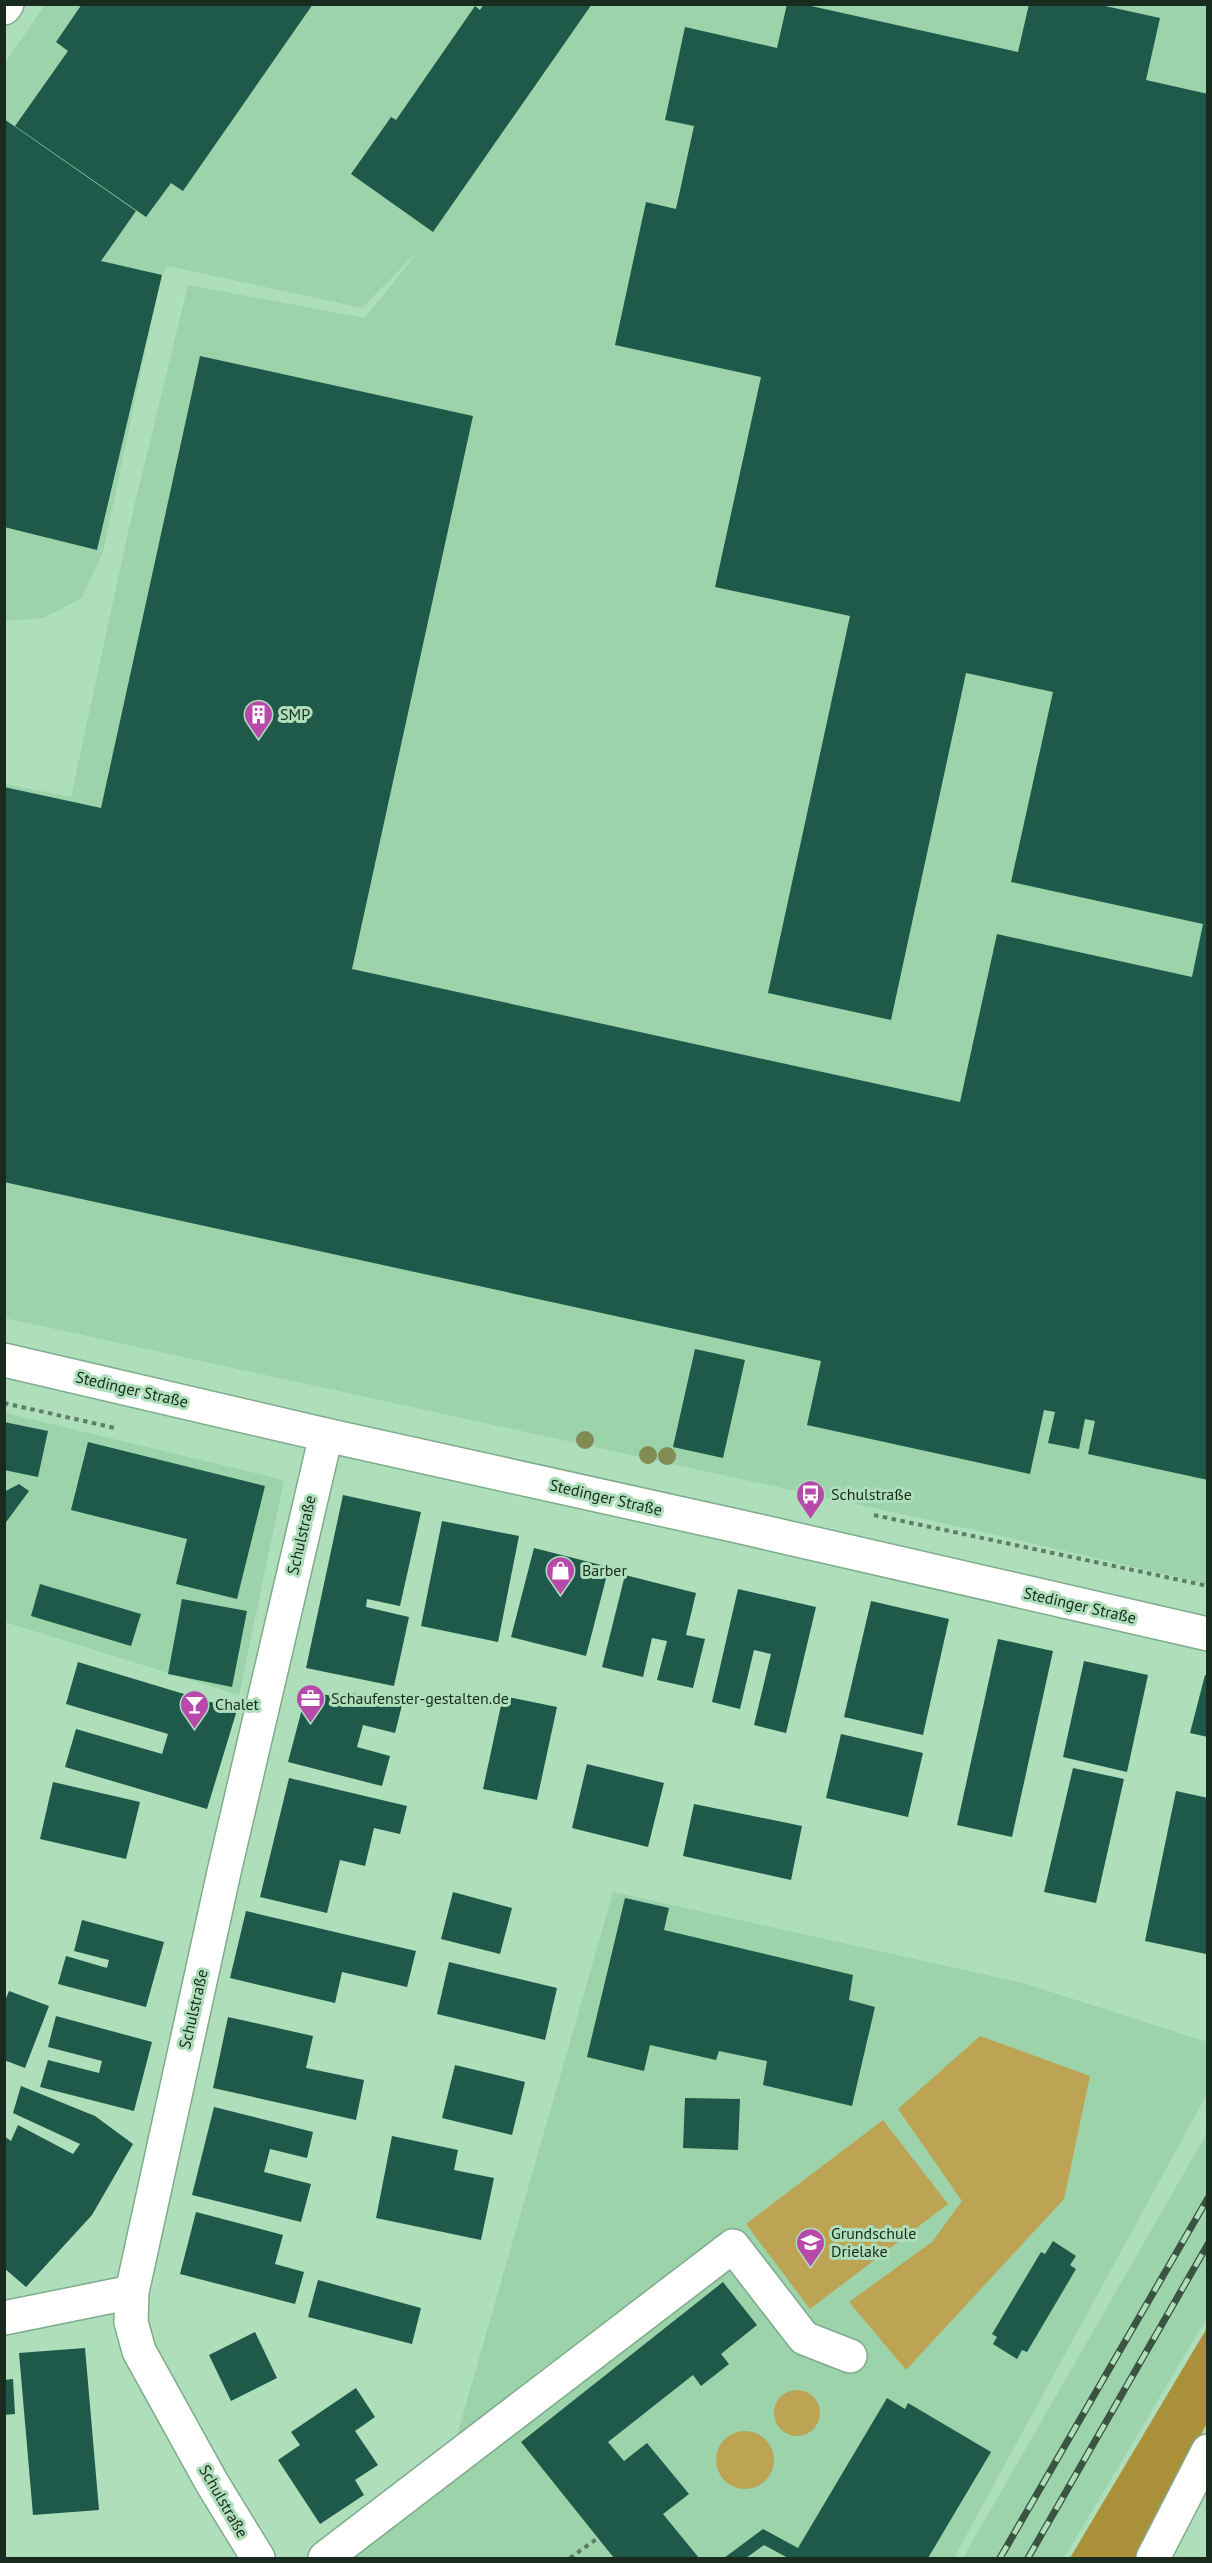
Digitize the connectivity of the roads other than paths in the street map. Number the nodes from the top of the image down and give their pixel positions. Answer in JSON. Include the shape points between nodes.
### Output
{"nodes":[{"id":1,"x":4,"y":1360,"type":"edge"},
{"id":2,"x":326,"y":1435,"type":"junction"},
{"id":3,"x":1208,"y":1634,"type":"edge"},
{"id":4,"x":132,"y":2292,"type":"junction"},
{"id":5,"x":4,"y":2318,"type":"edge"},
{"id":6,"x":850,"y":2356,"type":"dead end"},
{"id":7,"x":1208,"y":2451,"type":"edge"},
{"id":8,"x":258,"y":2559,"type":"edge"},
{"id":9,"x":325,"y":2559,"type":"edge"},
{"id":10,"x":1153,"y":2559,"type":"edge"}],
"edges":[{"from":1,"to":2,"type":"street","name":"Stedinger Straße"},
{"from":2,"to":3,"type":"street","name":"Stedinger Straße"},
{"from":2,"to":4,"type":"street","name":"Schulstraße","via":[[221,1883]]},
{"from":4,"to":5,"type":"street"},
{"from":4,"to":8,"type":"street","name":"Schulstraße","via":[[131,2322],[139,2351]]},
{"from":6,"to":9,"type":"street","via":[[804,2338],[734,2246]]},
{"from":7,"to":10,"type":"street"}]}
